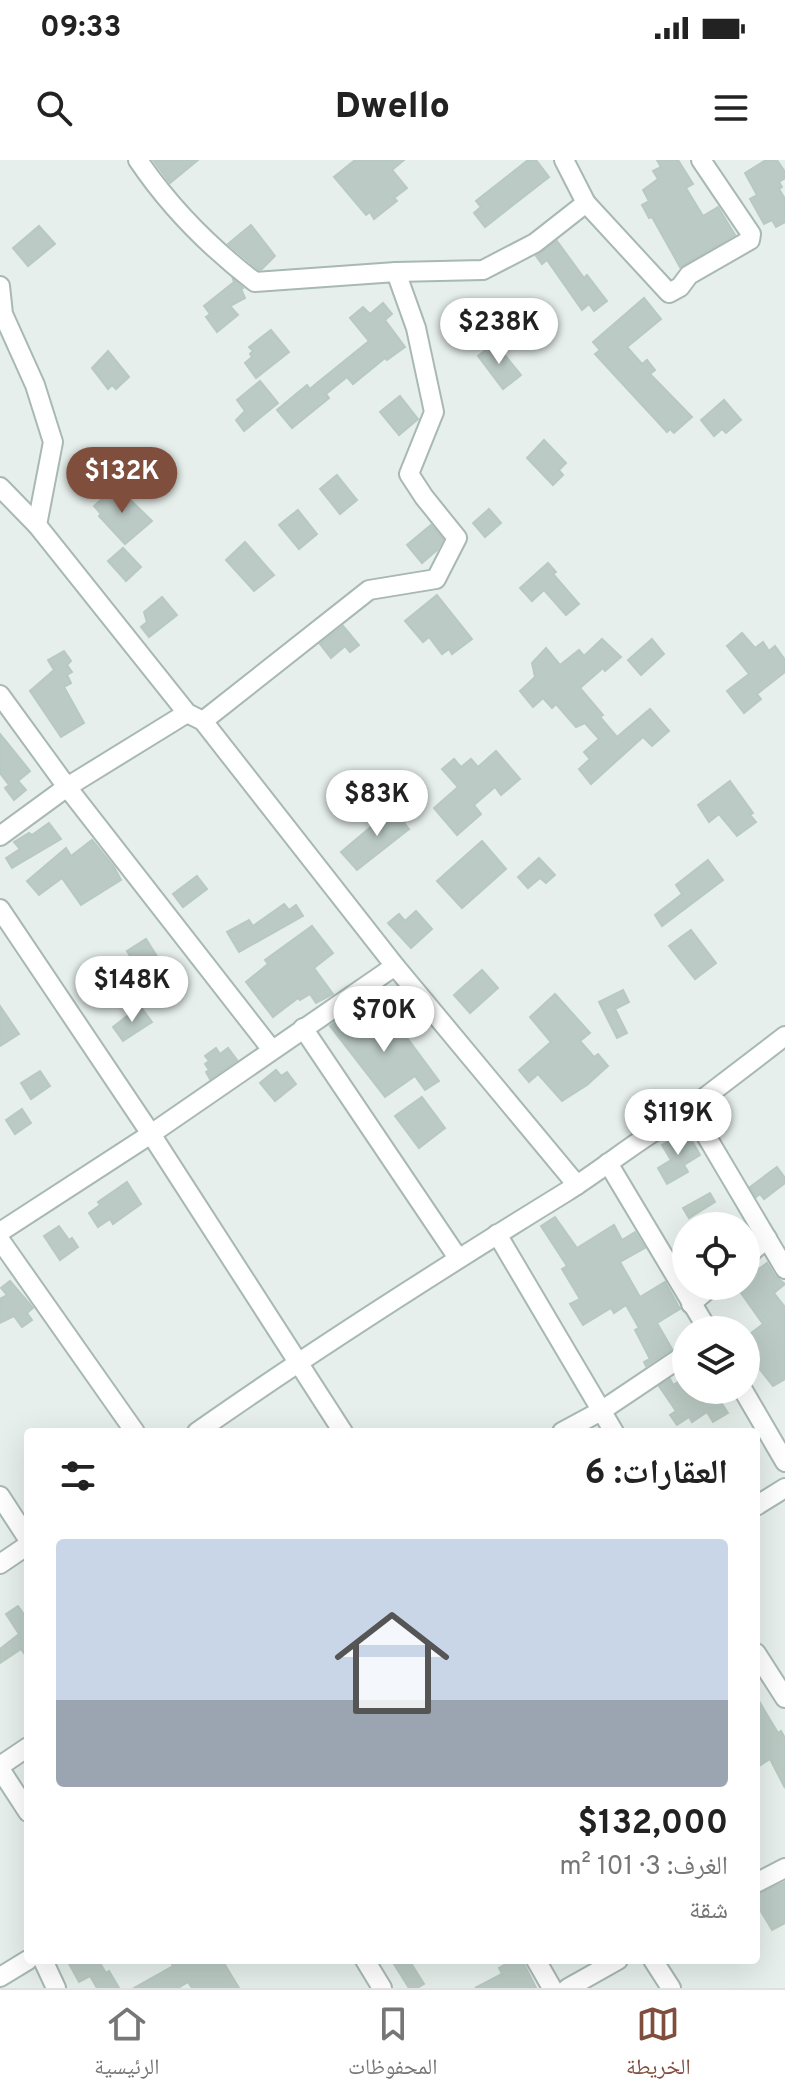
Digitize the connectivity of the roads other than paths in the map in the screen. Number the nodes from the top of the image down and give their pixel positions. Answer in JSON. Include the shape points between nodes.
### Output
{"nodes":[{"id":1,"x":138,"y":160,"type":"edge"},
{"id":2,"x":564,"y":160,"type":"edge"},
{"id":3,"x":701,"y":160,"type":"edge"},
{"id":4,"x":586,"y":203,"type":"junction"},
{"id":5,"x":396,"y":272,"type":"junction"},
{"id":6,"x":0,"y":286,"type":"edge"},
{"id":7,"x":0,"y":487,"type":"edge"},
{"id":8,"x":37,"y":525,"type":"junction"},
{"id":9,"x":0,"y":695,"type":"edge"},
{"id":10,"x":195,"y":717,"type":"junction"},
{"id":11,"x":67,"y":787,"type":"junction"},
{"id":12,"x":0,"y":836,"type":"edge"},
{"id":13,"x":0,"y":909,"type":"edge"},
{"id":14,"x":395,"y":966,"type":"junction"},
{"id":15,"x":303,"y":1028,"type":"junction"},
{"id":16,"x":785,"y":1036,"type":"edge"},
{"id":17,"x":272,"y":1050,"type":"junction"},
{"id":18,"x":683,"y":1114,"type":"junction"},
{"id":19,"x":151,"y":1134,"type":"junction"},
{"id":20,"x":608,"y":1163,"type":"junction"},
{"id":21,"x":577,"y":1185,"type":"junction"},
{"id":22,"x":0,"y":1232,"type":"edge"},
{"id":23,"x":497,"y":1234,"type":"junction"},
{"id":24,"x":767,"y":1238,"type":"junction"},
{"id":25,"x":0,"y":1240,"type":"edge"},
{"id":26,"x":760,"y":1244,"type":"edge"},
{"id":27,"x":458,"y":1258,"type":"junction"},
{"id":28,"x":785,"y":1269,"type":"edge"},
{"id":29,"x":696,"y":1300,"type":"edge"},
{"id":30,"x":691,"y":1304,"type":"junction"},
{"id":31,"x":699,"y":1316,"type":"edge"},
{"id":32,"x":299,"y":1360,"type":"junction"},
{"id":33,"x":672,"y":1363,"type":"edge"},
{"id":34,"x":751,"y":1404,"type":"edge"},
{"id":35,"x":601,"y":1411,"type":"junction"},
{"id":36,"x":132,"y":1428,"type":"edge"},
{"id":37,"x":203,"y":1428,"type":"edge"},
{"id":38,"x":341,"y":1428,"type":"edge"},
{"id":39,"x":569,"y":1428,"type":"edge"},
{"id":40,"x":612,"y":1428,"type":"edge"},
{"id":41,"x":785,"y":1462,"type":"edge"},
{"id":42,"x":785,"y":1488,"type":"edge"},
{"id":43,"x":0,"y":1496,"type":"edge"},
{"id":44,"x":760,"y":1504,"type":"edge"},
{"id":45,"x":24,"y":1535,"type":"edge"},
{"id":46,"x":24,"y":1545,"type":"edge"},
{"id":47,"x":0,"y":1564,"type":"edge"},
{"id":48,"x":760,"y":1659,"type":"edge"},
{"id":49,"x":785,"y":1698,"type":"edge"},
{"id":50,"x":24,"y":1750,"type":"edge"},
{"id":51,"x":0,"y":1767,"type":"edge"},
{"id":52,"x":24,"y":1806,"type":"edge"},
{"id":53,"x":785,"y":1868,"type":"edge"},
{"id":54,"x":760,"y":1881,"type":"edge"},
{"id":55,"x":24,"y":1962,"type":"edge"},
{"id":56,"x":45,"y":1964,"type":"edge"},
{"id":57,"x":367,"y":1964,"type":"edge"},
{"id":58,"x":538,"y":1964,"type":"edge"},
{"id":59,"x":611,"y":1964,"type":"edge"},
{"id":60,"x":656,"y":1964,"type":"edge"},
{"id":61,"x":0,"y":1977,"type":"edge"},
{"id":62,"x":56,"y":1988,"type":"edge"},
{"id":63,"x":382,"y":1988,"type":"edge"},
{"id":64,"x":552,"y":1988,"type":"edge"},
{"id":65,"x":568,"y":1988,"type":"edge"},
{"id":66,"x":671,"y":1988,"type":"edge"}],
"edges":[{"from":1,"to":5,"type":"street","via":[[155,185],[255,282]]},
{"from":2,"to":4,"type":"street"},
{"from":3,"to":4,"type":"street","via":[[750,240],[689,275],[669,293]]},
{"from":4,"to":5,"type":"street","via":[[535,243],[483,270]]},
{"from":5,"to":10,"type":"street","via":[[416,328],[434,412],[409,474],[457,538],[436,579],[369,590]]},
{"from":6,"to":8,"type":"street","via":[[3,314],[53,442]]},
{"from":7,"to":8,"type":"street"},
{"from":8,"to":10,"type":"street"},
{"from":9,"to":11,"type":"street"},
{"from":10,"to":11,"type":"street"},
{"from":10,"to":14,"type":"street"},
{"from":11,"to":12,"type":"street"},
{"from":11,"to":17,"type":"street"},
{"from":13,"to":19,"type":"street"},
{"from":14,"to":15,"type":"street"},
{"from":14,"to":21,"type":"street"},
{"from":15,"to":17,"type":"street"},
{"from":15,"to":27,"type":"street"},
{"from":16,"to":18,"type":"street"},
{"from":17,"to":19,"type":"street"},
{"from":18,"to":20,"type":"street"},
{"from":18,"to":24,"type":"street","via":[[701,1127]]},
{"from":19,"to":22,"type":"street"},
{"from":19,"to":32,"type":"street"},
{"from":20,"to":21,"type":"street"},
{"from":20,"to":30,"type":"street"},
{"from":21,"to":23,"type":"street"},
{"from":23,"to":27,"type":"street"},
{"from":23,"to":35,"type":"street"},
{"from":24,"to":26,"type":"street"},
{"from":24,"to":28,"type":"street"},
{"from":25,"to":36,"type":"street"},
{"from":27,"to":32,"type":"street"},
{"from":29,"to":30,"type":"street"},
{"from":30,"to":31,"type":"street"},
{"from":32,"to":37,"type":"street"},
{"from":32,"to":38,"type":"street"},
{"from":33,"to":35,"type":"street"},
{"from":34,"to":41,"type":"street"},
{"from":35,"to":39,"type":"street"},
{"from":35,"to":40,"type":"street"},
{"from":42,"to":44,"type":"street"},
{"from":43,"to":45,"type":"street"},
{"from":46,"to":47,"type":"street"},
{"from":48,"to":49,"type":"street"},
{"from":50,"to":51,"type":"street"},
{"from":51,"to":52,"type":"street"},
{"from":53,"to":54,"type":"street"},
{"from":55,"to":61,"type":"street"},
{"from":56,"to":62,"type":"street"},
{"from":57,"to":63,"type":"street"},
{"from":58,"to":64,"type":"street"},
{"from":59,"to":65,"type":"street"},
{"from":60,"to":66,"type":"street"}]}
